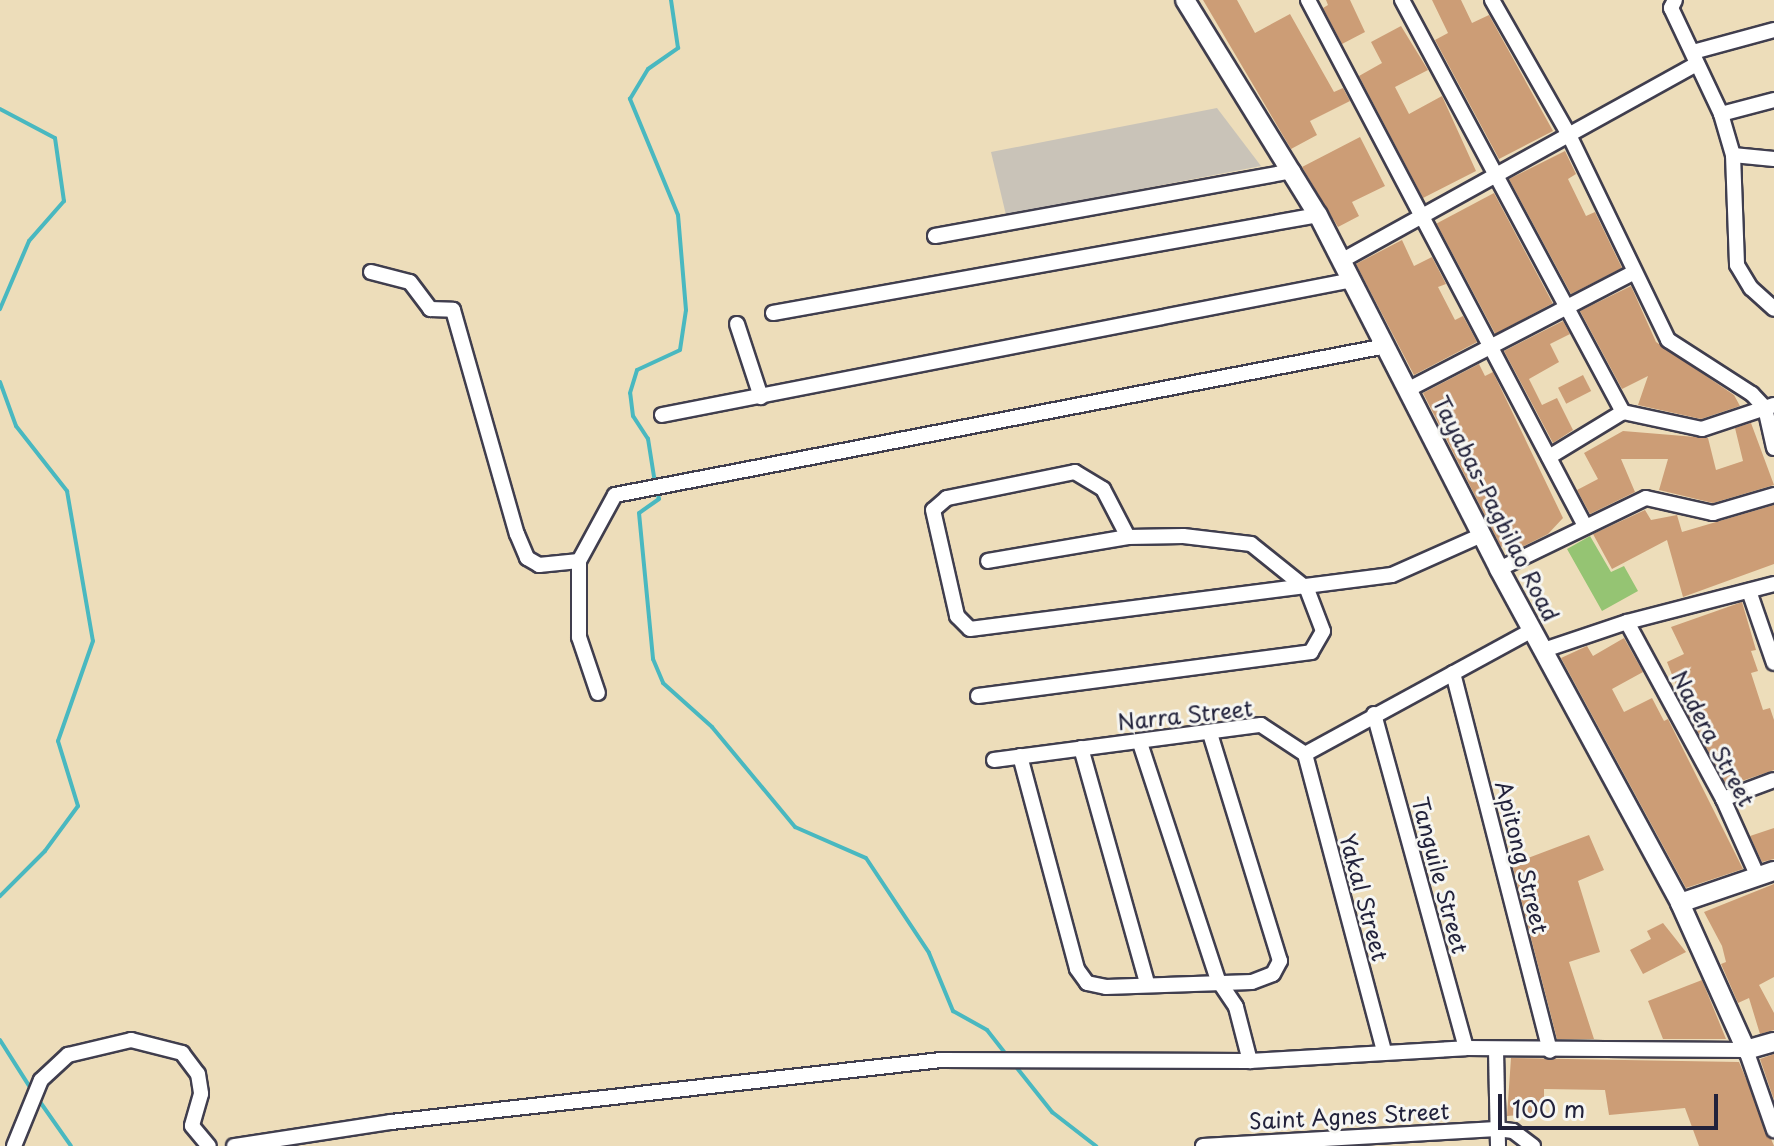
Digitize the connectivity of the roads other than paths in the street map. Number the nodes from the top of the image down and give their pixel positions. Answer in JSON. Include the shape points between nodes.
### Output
{"nodes":[{"id":1,"x":1185,"y":0,"type":"edge"},
{"id":2,"x":1308,"y":0,"type":"edge"},
{"id":3,"x":1402,"y":0,"type":"edge"},
{"id":4,"x":1492,"y":0,"type":"edge"},
{"id":5,"x":1675,"y":0,"type":"edge"},
{"id":6,"x":1774,"y":30,"type":"edge"},
{"id":7,"x":1694,"y":58,"type":"junction"},
{"id":8,"x":1774,"y":100,"type":"edge"},
{"id":9,"x":1721,"y":114,"type":"junction"},
{"id":10,"x":1569,"y":135,"type":"junction"},
{"id":11,"x":1733,"y":155,"type":"junction"},
{"id":12,"x":1774,"y":159,"type":"edge"},
{"id":13,"x":1293,"y":171,"type":"junction"},
{"id":14,"x":1496,"y":175,"type":"junction"},
{"id":15,"x":1318,"y":215,"type":"junction"},
{"id":16,"x":1422,"y":217,"type":"junction"},
{"id":17,"x":935,"y":236,"type":"dead end"},
{"id":18,"x":1341,"y":261,"type":"junction"},
{"id":19,"x":371,"y":272,"type":"dead end"},
{"id":20,"x":1633,"y":273,"type":"junction"},
{"id":21,"x":1352,"y":280,"type":"junction"},
{"id":22,"x":1567,"y":308,"type":"junction"},
{"id":23,"x":1774,"y":309,"type":"edge"},
{"id":24,"x":773,"y":313,"type":"dead end"},
{"id":25,"x":737,"y":324,"type":"dead end"},
{"id":26,"x":1386,"y":346,"type":"junction"},
{"id":27,"x":1490,"y":347,"type":"junction"},
{"id":28,"x":1409,"y":389,"type":"junction"},
{"id":29,"x":761,"y":397,"type":"junction"},
{"id":30,"x":1769,"y":406,"type":"edge"},
{"id":31,"x":1623,"y":412,"type":"junction"},
{"id":32,"x":662,"y":415,"type":"dead end"},
{"id":33,"x":1774,"y":448,"type":"edge"},
{"id":34,"x":1549,"y":457,"type":"junction"},
{"id":35,"x":1774,"y":495,"type":"edge"},
{"id":36,"x":1585,"y":526,"type":"junction"},
{"id":37,"x":1482,"y":535,"type":"junction"},
{"id":38,"x":1128,"y":537,"type":"junction"},
{"id":39,"x":579,"y":561,"type":"junction"},
{"id":40,"x":988,"y":561,"type":"dead end"},
{"id":41,"x":1499,"y":569,"type":"junction"},
{"id":42,"x":1774,"y":584,"type":"edge"},
{"id":43,"x":1307,"y":589,"type":"junction"},
{"id":44,"x":1749,"y":591,"type":"junction"},
{"id":45,"x":1627,"y":622,"type":"junction"},
{"id":46,"x":1532,"y":630,"type":"junction"},
{"id":47,"x":1544,"y":650,"type":"junction"},
{"id":48,"x":1774,"y":663,"type":"edge"},
{"id":49,"x":1453,"y":673,"type":"junction"},
{"id":50,"x":598,"y":693,"type":"dead end"},
{"id":51,"x":978,"y":696,"type":"dead end"},
{"id":52,"x":1374,"y":714,"type":"junction"},
{"id":53,"x":1210,"y":734,"type":"junction"},
{"id":54,"x":1140,"y":743,"type":"junction"},
{"id":55,"x":1081,"y":748,"type":"junction"},
{"id":56,"x":1305,"y":754,"type":"junction"},
{"id":57,"x":1020,"y":756,"type":"junction"},
{"id":58,"x":994,"y":760,"type":"dead end"},
{"id":59,"x":1774,"y":780,"type":"edge"},
{"id":60,"x":1723,"y":799,"type":"junction"},
{"id":61,"x":1766,"y":874,"type":"edge"},
{"id":62,"x":1680,"y":903,"type":"junction"},
{"id":63,"x":1218,"y":980,"type":"junction"},
{"id":64,"x":1147,"y":983,"type":"junction"},
{"id":65,"x":1774,"y":1042,"type":"edge"},
{"id":66,"x":1466,"y":1048,"type":"junction"},
{"id":67,"x":1384,"y":1050,"type":"junction"},
{"id":68,"x":1496,"y":1050,"type":"junction"},
{"id":69,"x":1746,"y":1050,"type":"junction"},
{"id":70,"x":1550,"y":1051,"type":"junction"},
{"id":71,"x":1250,"y":1061,"type":"junction"},
{"id":72,"x":1497,"y":1129,"type":"junction"},
{"id":73,"x":1774,"y":1130,"type":"edge"},
{"id":74,"x":1432,"y":1139,"type":"edge"},
{"id":75,"x":1373,"y":1142,"type":"edge"},
{"id":76,"x":1315,"y":1143,"type":"edge"},
{"id":77,"x":1253,"y":1144,"type":"edge"},
{"id":78,"x":250,"y":1145,"type":"edge"},
{"id":79,"x":14,"y":1146,"type":"edge"},
{"id":80,"x":209,"y":1146,"type":"edge"},
{"id":81,"x":234,"y":1146,"type":"edge"},
{"id":82,"x":1203,"y":1146,"type":"edge"},
{"id":83,"x":1498,"y":1146,"type":"edge"},
{"id":84,"x":1533,"y":1146,"type":"edge"}],
"edges":[{"from":1,"to":13,"type":"main road","name":"Tayabas-Pagbilao Road"},
{"from":2,"to":16,"type":"street"},
{"from":3,"to":14,"type":"street"},
{"from":4,"to":10,"type":"street"},
{"from":5,"to":7,"type":"street","via":[[1671,8]]},
{"from":6,"to":7,"type":"street"},
{"from":7,"to":9,"type":"street"},
{"from":7,"to":10,"type":"street"},
{"from":8,"to":9,"type":"street"},
{"from":9,"to":11,"type":"street"},
{"from":10,"to":14,"type":"street"},
{"from":10,"to":20,"type":"street"},
{"from":11,"to":12,"type":"street"},
{"from":11,"to":23,"type":"street","via":[[1737,265],[1751,288]]},
{"from":13,"to":15,"type":"main road","name":"Tayabas-Pagbilao Road"},
{"from":13,"to":17,"type":"street"},
{"from":14,"to":16,"type":"street"},
{"from":14,"to":22,"type":"street"},
{"from":15,"to":18,"type":"main road","name":"Tayabas-Pagbilao Road"},
{"from":15,"to":24,"type":"street"},
{"from":16,"to":18,"type":"street"},
{"from":16,"to":27,"type":"street"},
{"from":18,"to":21,"type":"main road","name":"Tayabas-Pagbilao Road"},
{"from":19,"to":39,"type":"street","via":[[410,282],[430,309],[453,310],[487,442],[527,558],[539,565]]},
{"from":20,"to":22,"type":"street"},
{"from":20,"to":30,"type":"street","via":[[1668,340]]},
{"from":21,"to":26,"type":"main road","name":"Tayabas-Pagbilao Road"},
{"from":21,"to":29,"type":"street"},
{"from":22,"to":27,"type":"street"},
{"from":22,"to":31,"type":"street"},
{"from":25,"to":29,"type":"street"},
{"from":26,"to":28,"type":"main road","name":"Tayabas-Pagbilao Road"},
{"from":26,"to":39,"type":"street","via":[[647,489],[607,501]]},
{"from":27,"to":28,"type":"street"},
{"from":27,"to":34,"type":"street"},
{"from":28,"to":37,"type":"main road","name":"Tayabas-Pagbilao Road"},
{"from":29,"to":32,"type":"street"},
{"from":30,"to":31,"type":"street","via":[[1702,429]]},
{"from":30,"to":33,"type":"street"},
{"from":31,"to":34,"type":"street"},
{"from":34,"to":36,"type":"street"},
{"from":35,"to":36,"type":"street","via":[[1713,513],[1646,498]]},
{"from":36,"to":41,"type":"street"},
{"from":37,"to":41,"type":"main road","name":"Tayabas-Pagbilao Road"},
{"from":37,"to":43,"type":"street","via":[[1415,569]]},
{"from":38,"to":40,"type":"street"},
{"from":38,"to":43,"type":"street","via":[[1183,536],[1251,544]]},
{"from":38,"to":43,"type":"street","via":[[1103,489],[1075,472],[947,498],[933,510],[957,616],[970,629]]},
{"from":39,"to":50,"type":"street","via":[[579,637]]},
{"from":41,"to":46,"type":"main road","name":"Tayabas-Pagbilao Road"},
{"from":42,"to":44,"type":"street"},
{"from":43,"to":51,"type":"street","via":[[1323,631],[1311,652]]},
{"from":44,"to":45,"type":"street"},
{"from":44,"to":48,"type":"street"},
{"from":45,"to":47,"type":"street"},
{"from":45,"to":60,"type":"street","name":"Nadera Street"},
{"from":46,"to":47,"type":"main road","name":"Tayabas-Pagbilao Road"},
{"from":46,"to":49,"type":"street"},
{"from":47,"to":62,"type":"main road","name":"Tayabas-Pagbilao Road"},
{"from":49,"to":52,"type":"street"},
{"from":49,"to":70,"type":"street","name":"Apitong Street"},
{"from":52,"to":56,"type":"street"},
{"from":52,"to":66,"type":"street","name":"Tanguile Street"},
{"from":53,"to":54,"type":"street","name":"Narra Street"},
{"from":53,"to":56,"type":"street","name":"Narra Street","via":[[1261,725]]},
{"from":53,"to":63,"type":"street","via":[[1280,961],[1273,974],[1252,982]]},
{"from":54,"to":55,"type":"street","name":"Narra Street"},
{"from":54,"to":63,"type":"street"},
{"from":55,"to":57,"type":"street","name":"Narra Street"},
{"from":55,"to":64,"type":"street"},
{"from":56,"to":67,"type":"street","name":"Yakal Street"},
{"from":57,"to":58,"type":"street","name":"Narra Street"},
{"from":57,"to":64,"type":"street","via":[[1077,969],[1087,983],[1106,987]]},
{"from":59,"to":60,"type":"street"},
{"from":60,"to":61,"type":"street","name":"Nadera Street"},
{"from":61,"to":62,"type":"main road"},
{"from":62,"to":69,"type":"main road","name":"Tayabas-Pagbilao Road"},
{"from":63,"to":64,"type":"street"},
{"from":63,"to":71,"type":"street","via":[[1236,1007]]},
{"from":65,"to":69,"type":"main road"},
{"from":66,"to":67,"type":"street"},
{"from":66,"to":68,"type":"street"},
{"from":67,"to":71,"type":"street"},
{"from":68,"to":70,"type":"street"},
{"from":68,"to":72,"type":"street"},
{"from":69,"to":70,"type":"street"},
{"from":69,"to":73,"type":"street"},
{"from":71,"to":78,"type":"street","via":[[941,1060],[391,1122]]},
{"from":72,"to":74,"type":"street","name":"Saint Agnes Street"},
{"from":72,"to":83,"type":"street"},
{"from":72,"to":84,"type":"street","via":[[1513,1131]]},
{"from":74,"to":75,"type":"street","name":"Saint Agnes Street"},
{"from":75,"to":76,"type":"street","name":"Saint Agnes Street"},
{"from":76,"to":77,"type":"street","name":"Saint Agnes Street"},
{"from":77,"to":82,"type":"street","name":"Saint Agnes Street"},
{"from":78,"to":81,"type":"street"},
{"from":79,"to":80,"type":"street","via":[[41,1080],[68,1055],[131,1040],[182,1053],[198,1074],[201,1094],[192,1126]]}]}
